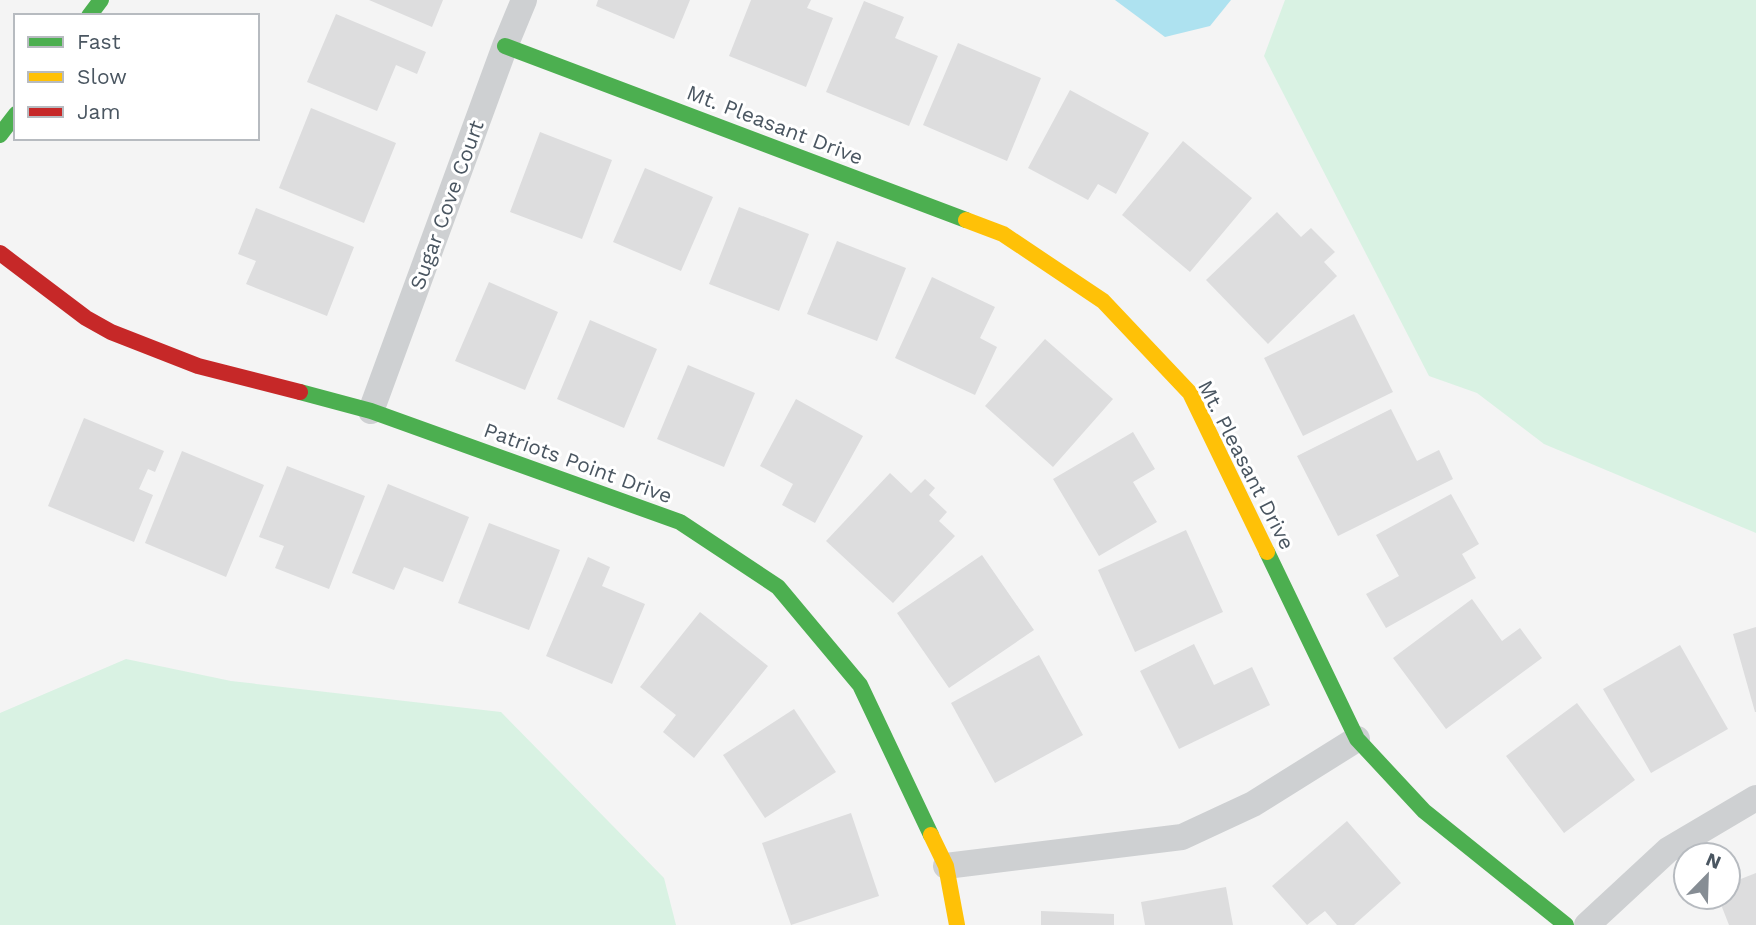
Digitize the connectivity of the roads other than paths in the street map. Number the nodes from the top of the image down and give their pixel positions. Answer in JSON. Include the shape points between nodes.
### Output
{"nodes":[{"id":1,"x":524,"y":0,"type":"edge"},
{"id":2,"x":505,"y":46,"type":"junction"},
{"id":3,"x":14,"y":117,"type":"edge"},
{"id":4,"x":0,"y":135,"type":"edge"},
{"id":5,"x":0,"y":253,"type":"edge"},
{"id":6,"x":372,"y":411,"type":"junction"},
{"id":7,"x":1357,"y":739,"type":"junction"},
{"id":8,"x":1756,"y":798,"type":"edge"},
{"id":9,"x":946,"y":866,"type":"junction"},
{"id":10,"x":957,"y":925,"type":"edge"},
{"id":11,"x":1566,"y":925,"type":"edge"},
{"id":12,"x":1587,"y":925,"type":"edge"}],
"edges":[{"from":1,"to":2,"type":"street","name":"Sugar Cove Court"},
{"from":2,"to":6,"type":"street","name":"Sugar Cove Court"},
{"from":2,"to":7,"type":"street","name":"Mt. Pleasant Drive","via":[[1003,234],[1103,301],[1190,393]]},
{"from":3,"to":4,"type":"street"},
{"from":5,"to":6,"type":"street","name":"Patriots Point Drive","via":[[111,332],[198,366]]},
{"from":6,"to":9,"type":"street","name":"Patriots Point Drive","via":[[680,522],[778,587],[860,685]]},
{"from":7,"to":9,"type":"street","via":[[1253,804],[1182,836]]},
{"from":7,"to":11,"type":"street","name":"Mt. Pleasant Drive","via":[[1424,811]]},
{"from":8,"to":12,"type":"street","via":[[1668,850]]},
{"from":9,"to":10,"type":"street","name":"Patriots Point Drive"}]}
